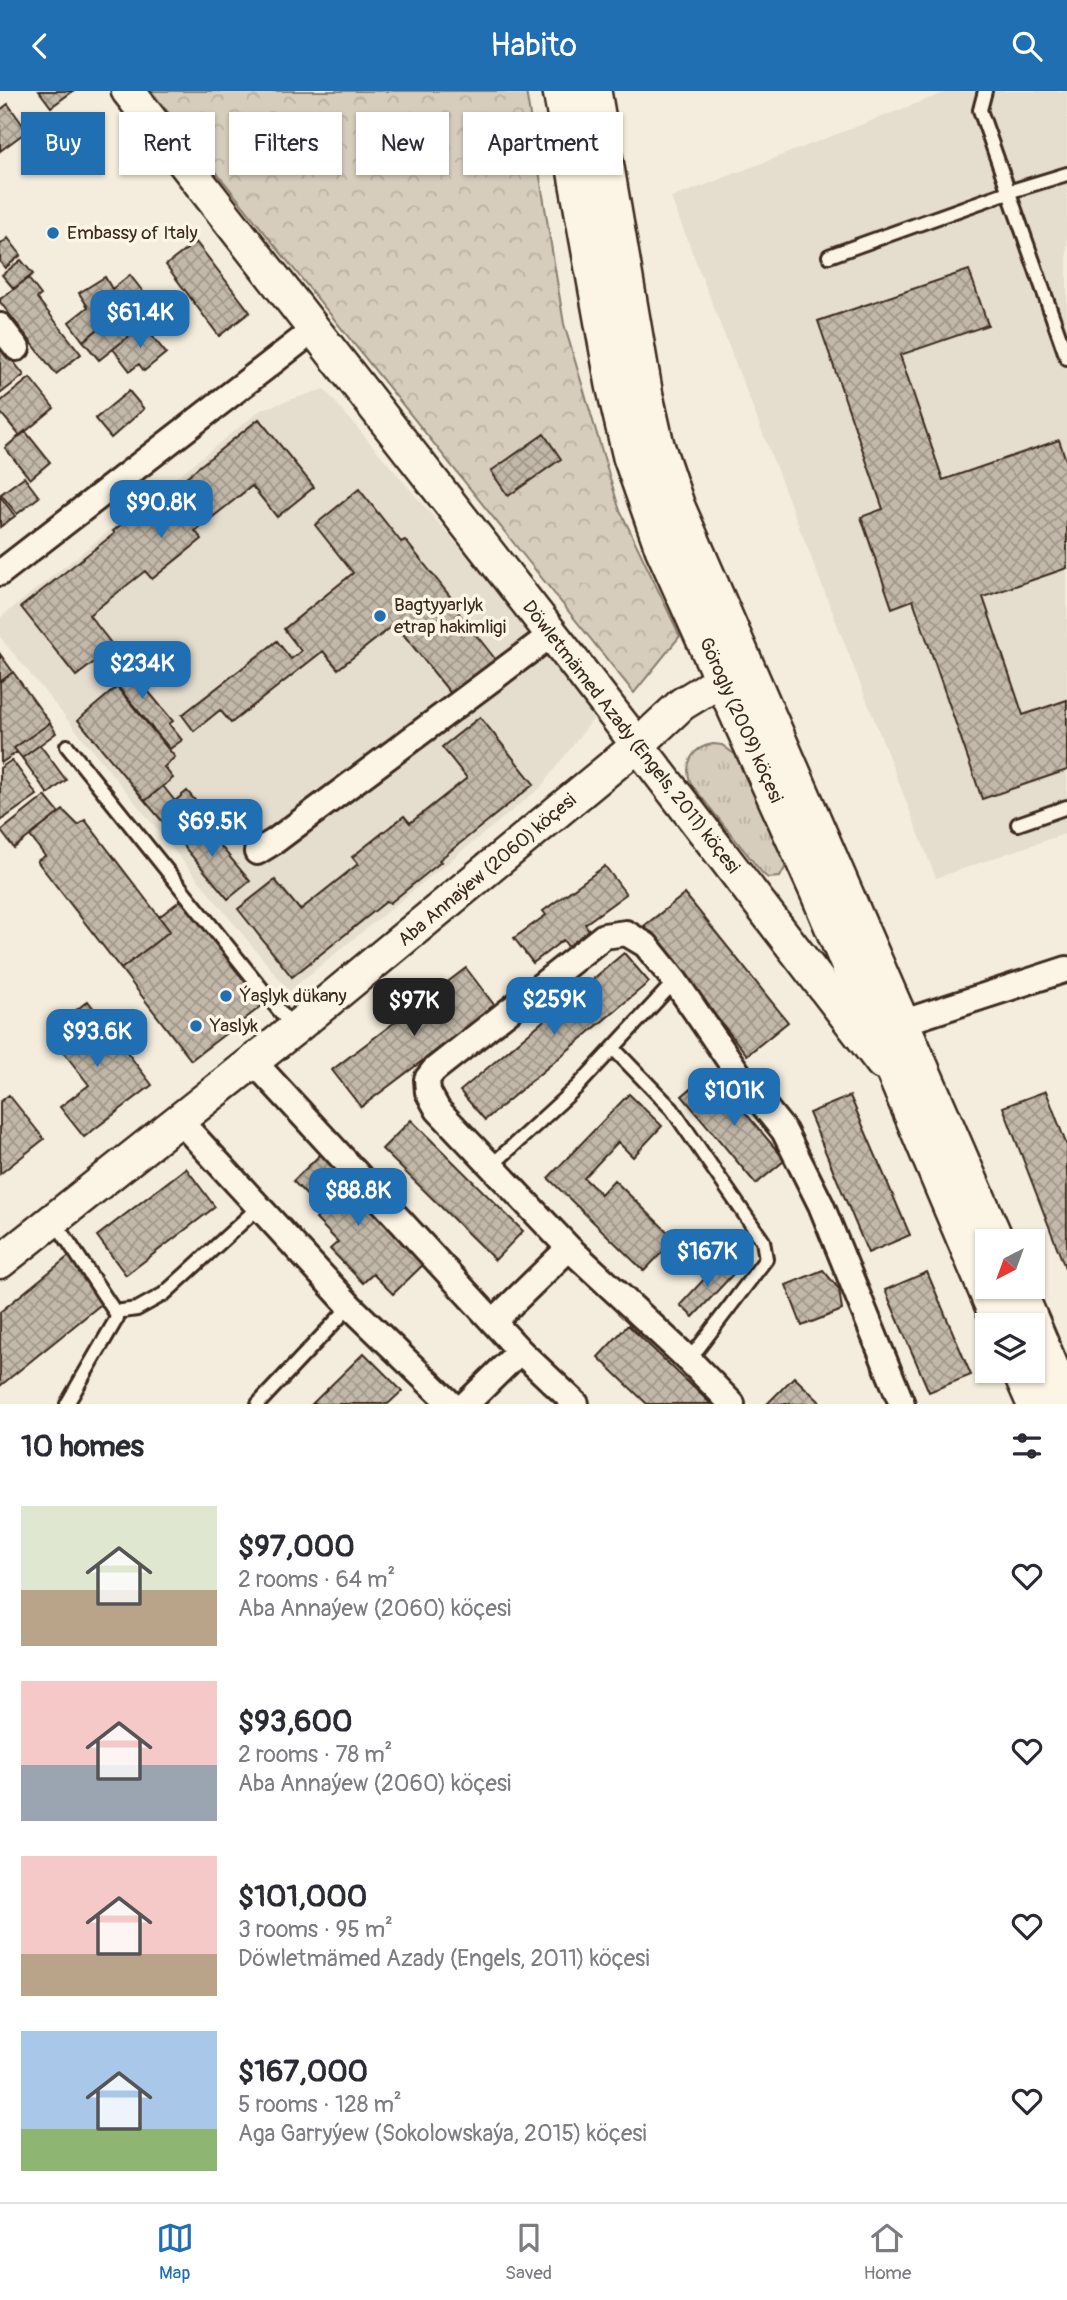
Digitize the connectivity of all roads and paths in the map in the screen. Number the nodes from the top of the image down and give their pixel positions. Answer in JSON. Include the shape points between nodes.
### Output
{"nodes":[{"id":1,"x":128,"y":91,"type":"edge"},
{"id":2,"x":561,"y":91,"type":"edge"},
{"id":3,"x":593,"y":91,"type":"edge"},
{"id":4,"x":985,"y":91,"type":"edge"},
{"id":5,"x":1067,"y":174,"type":"edge"},
{"id":6,"x":1009,"y":192,"type":"junction"},
{"id":7,"x":828,"y":256,"type":"dead end"},
{"id":8,"x":0,"y":326,"type":"edge"},
{"id":9,"x":315,"y":329,"type":"junction"},
{"id":10,"x":17,"y":348,"type":"dead end"},
{"id":11,"x":1067,"y":358,"type":"edge"},
{"id":12,"x":0,"y":573,"type":"edge"},
{"id":13,"x":552,"y":634,"type":"junction"},
{"id":14,"x":736,"y":675,"type":"junction"},
{"id":15,"x":638,"y":745,"type":"junction"},
{"id":16,"x":66,"y":746,"type":"dead end"},
{"id":17,"x":1067,"y":807,"type":"edge"},
{"id":18,"x":1017,"y":824,"type":"dead end"},
{"id":19,"x":257,"y":852,"type":"dead end"},
{"id":20,"x":1067,"y":969,"type":"edge"},
{"id":21,"x":675,"y":981,"type":"junction"},
{"id":22,"x":901,"y":1023,"type":"junction"},
{"id":23,"x":294,"y":1029,"type":"junction"},
{"id":24,"x":613,"y":1048,"type":"junction"},
{"id":25,"x":253,"y":1062,"type":"junction"},
{"id":26,"x":900,"y":1085,"type":"junction"},
{"id":27,"x":179,"y":1120,"type":"junction"},
{"id":28,"x":491,"y":1166,"type":"junction"},
{"id":29,"x":260,"y":1206,"type":"junction"},
{"id":30,"x":54,"y":1220,"type":"junction"},
{"id":31,"x":991,"y":1229,"type":"edge"},
{"id":32,"x":569,"y":1248,"type":"junction"},
{"id":33,"x":0,"y":1262,"type":"edge"},
{"id":34,"x":1022,"y":1299,"type":"edge"},
{"id":35,"x":350,"y":1306,"type":"junction"},
{"id":36,"x":115,"y":1312,"type":"junction"},
{"id":37,"x":996,"y":1313,"type":"edge"},
{"id":38,"x":493,"y":1322,"type":"junction"},
{"id":39,"x":520,"y":1351,"type":"junction"},
{"id":40,"x":689,"y":1360,"type":"junction"},
{"id":41,"x":1026,"y":1383,"type":"edge"},
{"id":42,"x":66,"y":1404,"type":"edge"},
{"id":43,"x":258,"y":1404,"type":"edge"},
{"id":44,"x":451,"y":1404,"type":"edge"},
{"id":45,"x":466,"y":1404,"type":"edge"},
{"id":46,"x":576,"y":1404,"type":"edge"},
{"id":47,"x":732,"y":1404,"type":"edge"},
{"id":48,"x":902,"y":1404,"type":"edge"},
{"id":49,"x":1035,"y":1404,"type":"edge"},
{"id":50,"x":1066,"y":1404,"type":"edge"}],
"edges":[{"from":1,"to":9,"type":"street","name":"Döwletmämed Azady (Engels, 2011) köçesi"},
{"from":2,"to":14,"type":"main road","name":"Görogly (2009) köçesi","via":[[631,457],[663,548]]},
{"from":3,"to":14,"type":"main road","name":"Görogly (2009) köçesi","via":[[656,445]]},
{"from":4,"to":6,"type":"lane","via":[[981,110]]},
{"from":5,"to":6,"type":"lane"},
{"from":6,"to":7,"type":"lane"},
{"from":6,"to":11,"type":"lane"},
{"from":8,"to":10,"type":"street"},
{"from":9,"to":12,"type":"street"},
{"from":9,"to":13,"type":"street","name":"Döwletmämed Azady (Engels, 2011) köçesi"},
{"from":13,"to":15,"type":"street","name":"Döwletmämed Azady (Engels, 2011) köçesi"},
{"from":13,"to":19,"type":"street"},
{"from":14,"to":15,"type":"street","name":"Aba Annaýew (2060) köçesi","via":[[682,704]]},
{"from":14,"to":22,"type":"main road","name":"Görogly (2009) köçesi"},
{"from":14,"to":26,"type":"main road","name":"Görogly (2009) köçesi","via":[[818,892]]},
{"from":15,"to":23,"type":"street","name":"Aba Annaýew (2060) köçesi"},
{"from":15,"to":26,"type":"street","name":"Döwletmämed Azady (Engels, 2011) köçesi"},
{"from":16,"to":23,"type":"lane"},
{"from":17,"to":18,"type":"lane"},
{"from":20,"to":22,"type":"street"},
{"from":21,"to":24,"type":"lane"},
{"from":21,"to":28,"type":"street","via":[[646,944],[626,933],[604,936],[434,1070],[427,1079],[438,1110]]},
{"from":21,"to":48,"type":"street","via":[[784,1131],[821,1205]]},
{"from":22,"to":31,"type":"main road","name":"Görogly (2009) köçesi"},
{"from":23,"to":25,"type":"street","name":"Aba Annaýew (2060) köçesi"},
{"from":24,"to":28,"type":"lane"},
{"from":24,"to":40,"type":"lane","via":[[672,1109],[763,1241],[766,1259]]},
{"from":25,"to":27,"type":"street","name":"Aba Annaýew (2060) köçesi"},
{"from":25,"to":38,"type":"street"},
{"from":26,"to":37,"type":"main road","name":"Görogly (2009) köçesi"},
{"from":27,"to":29,"type":"street"},
{"from":27,"to":30,"type":"street","name":"Aba Annaýew (2060) köçesi"},
{"from":28,"to":32,"type":"street"},
{"from":29,"to":35,"type":"street"},
{"from":29,"to":36,"type":"lane","via":[[164,1294],[137,1309]]},
{"from":30,"to":33,"type":"street","name":"Aba Annaýew (2060) köçesi"},
{"from":30,"to":36,"type":"lane"},
{"from":32,"to":38,"type":"street"},
{"from":32,"to":40,"type":"street"},
{"from":34,"to":50,"type":"main road"},
{"from":35,"to":43,"type":"lane"},
{"from":35,"to":44,"type":"street"},
{"from":36,"to":42,"type":"lane","via":[[116,1320]]},
{"from":38,"to":39,"type":"street"},
{"from":39,"to":45,"type":"street"},
{"from":39,"to":46,"type":"street"},
{"from":40,"to":47,"type":"street"},
{"from":41,"to":49,"type":"main road"}]}
